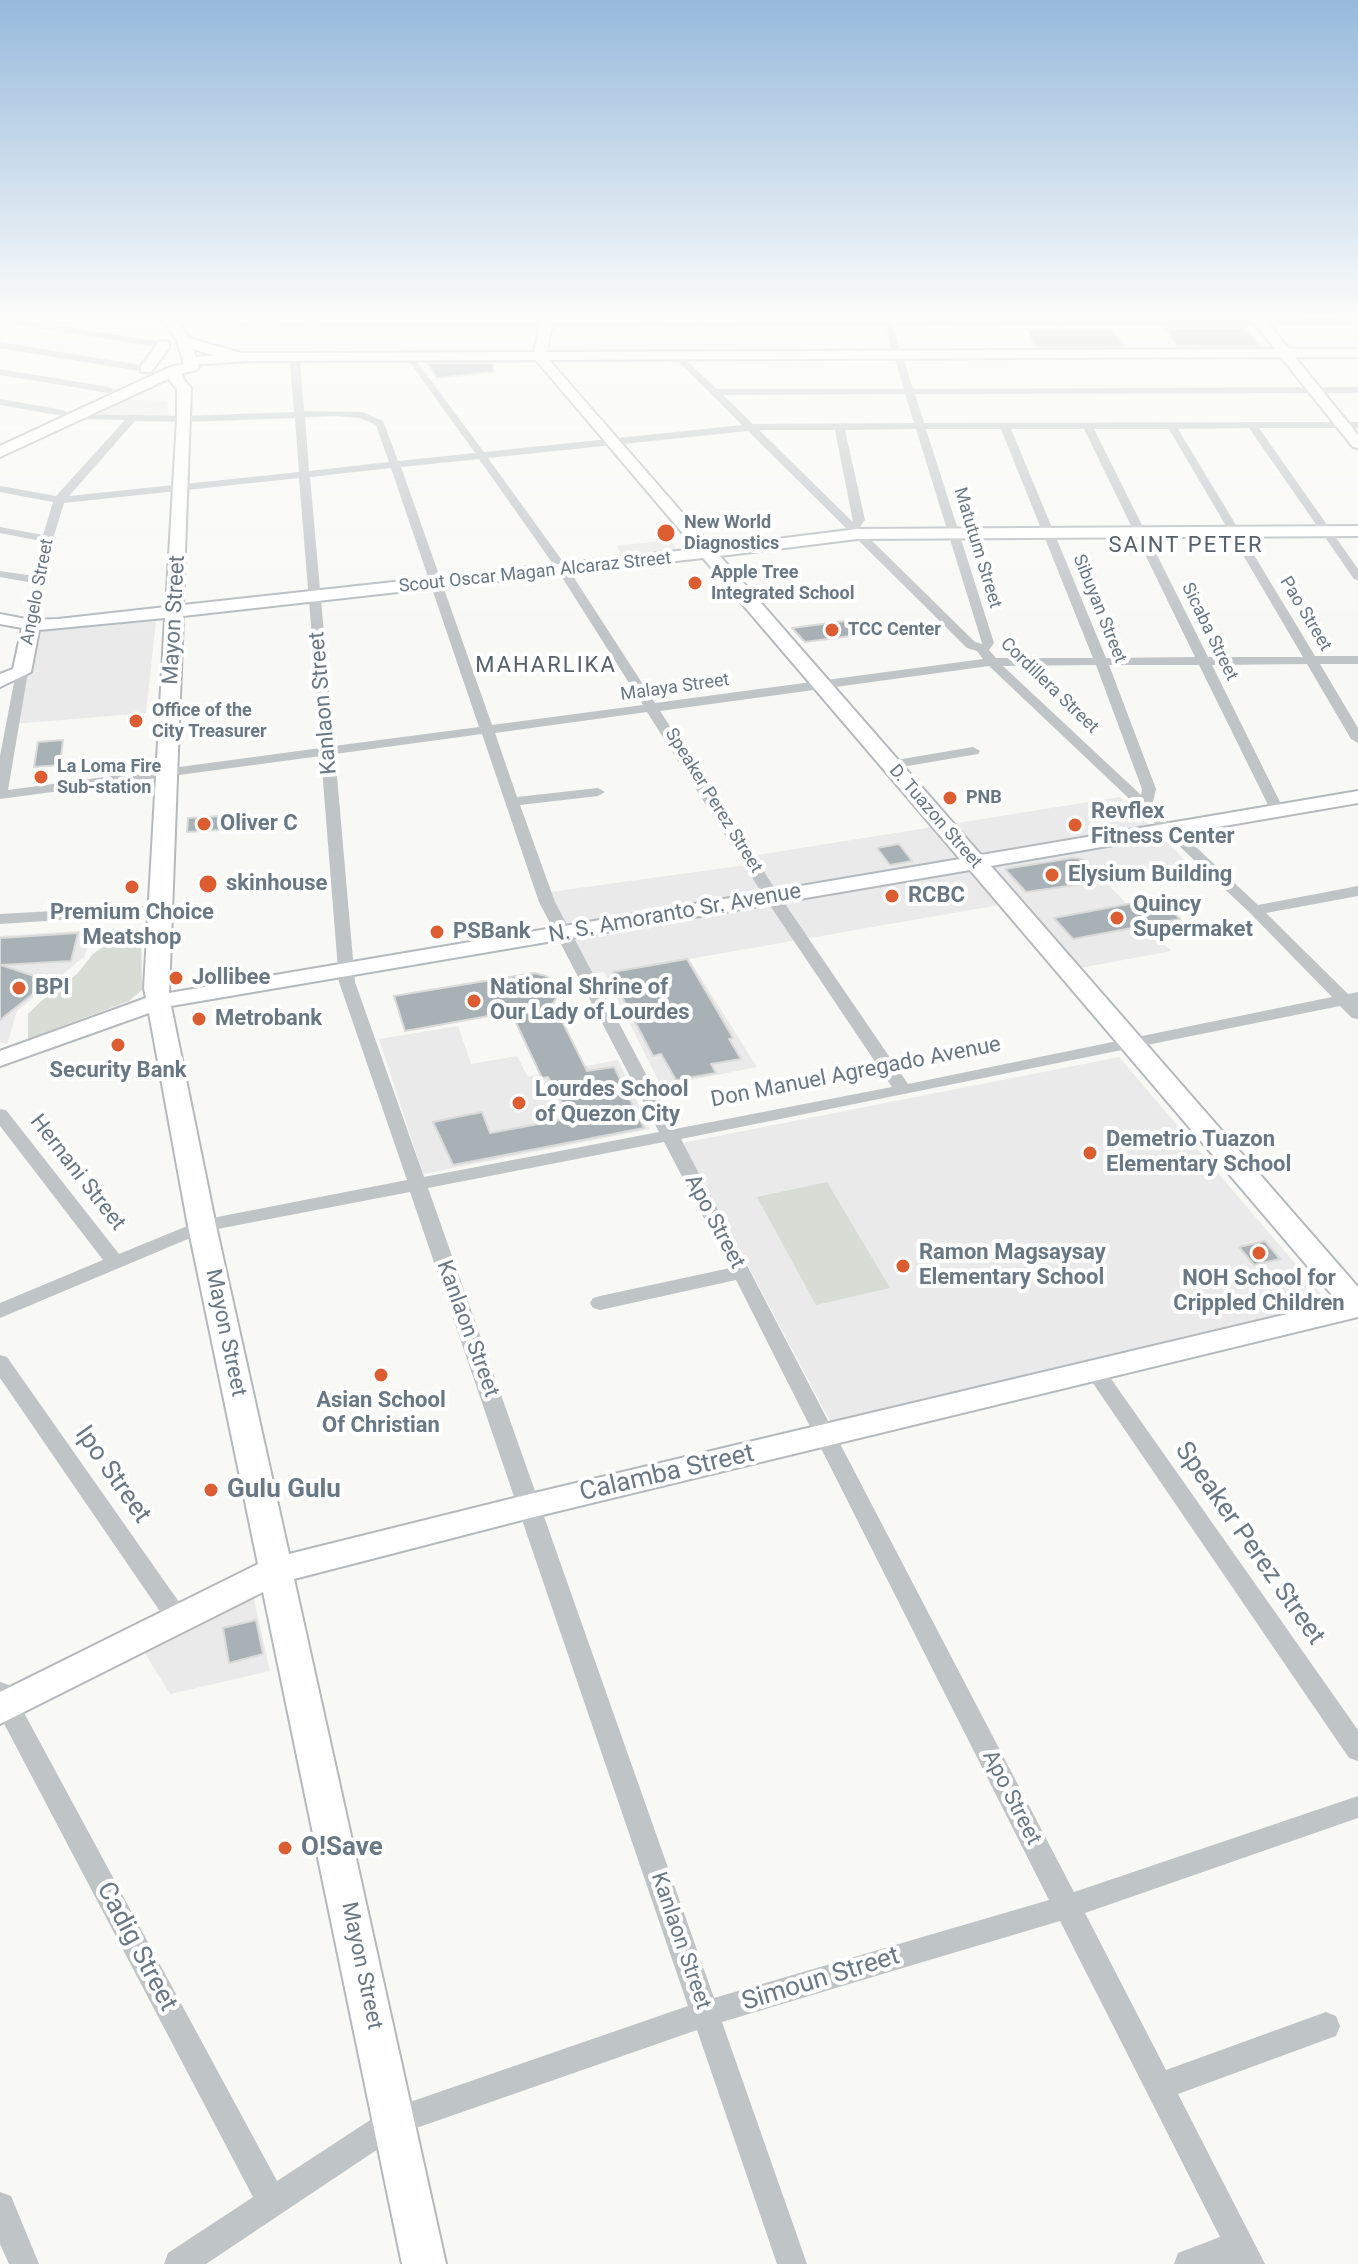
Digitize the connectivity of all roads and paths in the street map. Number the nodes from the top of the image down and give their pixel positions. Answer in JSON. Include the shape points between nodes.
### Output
{"nodes":[{"id":1,"x":50,"y":423,"type":"edge"},
{"id":2,"x":55,"y":423,"type":"edge"},
{"id":3,"x":128,"y":423,"type":"edge"},
{"id":4,"x":184,"y":423,"type":"edge"},
{"id":5,"x":300,"y":423,"type":"edge"},
{"id":6,"x":379,"y":423,"type":"edge"},
{"id":7,"x":458,"y":423,"type":"edge"},
{"id":8,"x":595,"y":423,"type":"edge"},
{"id":9,"x":748,"y":423,"type":"edge"},
{"id":10,"x":920,"y":423,"type":"edge"},
{"id":11,"x":1252,"y":425,"type":"junction"},
{"id":12,"x":1350,"y":425,"type":"edge"},
{"id":13,"x":839,"y":426,"type":"junction"},
{"id":14,"x":921,"y":426,"type":"junction"},
{"id":15,"x":1005,"y":426,"type":"junction"},
{"id":16,"x":1088,"y":426,"type":"junction"},
{"id":17,"x":1172,"y":426,"type":"junction"},
{"id":18,"x":753,"y":427,"type":"junction"},
{"id":19,"x":0,"y":443,"type":"edge"},
{"id":20,"x":612,"y":443,"type":"junction"},
{"id":21,"x":1358,"y":444,"type":"edge"},
{"id":22,"x":0,"y":452,"type":"edge"},
{"id":23,"x":483,"y":457,"type":"junction"},
{"id":24,"x":394,"y":466,"type":"junction"},
{"id":25,"x":305,"y":475,"type":"junction"},
{"id":26,"x":181,"y":487,"type":"junction"},
{"id":27,"x":0,"y":489,"type":"edge"},
{"id":28,"x":59,"y":500,"type":"junction"},
{"id":29,"x":0,"y":530,"type":"edge"},
{"id":30,"x":855,"y":531,"type":"junction"},
{"id":31,"x":1326,"y":531,"type":"junction"},
{"id":32,"x":1358,"y":531,"type":"edge"},
{"id":33,"x":1047,"y":532,"type":"junction"},
{"id":34,"x":1140,"y":532,"type":"junction"},
{"id":35,"x":1235,"y":532,"type":"junction"},
{"id":36,"x":953,"y":533,"type":"junction"},
{"id":37,"x":47,"y":539,"type":"junction"},
{"id":38,"x":708,"y":553,"type":"junction"},
{"id":39,"x":563,"y":570,"type":"junction"},
{"id":40,"x":0,"y":574,"type":"edge"},
{"id":41,"x":1358,"y":577,"type":"edge"},
{"id":42,"x":41,"y":581,"type":"junction"},
{"id":43,"x":435,"y":584,"type":"junction"},
{"id":44,"x":315,"y":597,"type":"junction"},
{"id":45,"x":176,"y":612,"type":"junction"},
{"id":46,"x":0,"y":619,"type":"edge"},
{"id":47,"x":31,"y":625,"type":"junction"},
{"id":48,"x":981,"y":648,"type":"junction"},
{"id":49,"x":1358,"y":660,"type":"edge"},
{"id":50,"x":1101,"y":661,"type":"junction"},
{"id":51,"x":1203,"y":661,"type":"junction"},
{"id":52,"x":1312,"y":661,"type":"junction"},
{"id":53,"x":992,"y":662,"type":"junction"},
{"id":54,"x":8,"y":675,"type":"edge"},
{"id":55,"x":821,"y":684,"type":"junction"},
{"id":56,"x":654,"y":709,"type":"junction"},
{"id":57,"x":487,"y":732,"type":"junction"},
{"id":58,"x":1358,"y":739,"type":"edge"},
{"id":59,"x":973,"y":751,"type":"dead end"},
{"id":60,"x":328,"y":752,"type":"junction"},
{"id":61,"x":890,"y":765,"type":"junction"},
{"id":62,"x":165,"y":774,"type":"junction"},
{"id":63,"x":598,"y":792,"type":"dead end"},
{"id":64,"x":0,"y":795,"type":"edge"},
{"id":65,"x":1358,"y":797,"type":"edge"},
{"id":66,"x":511,"y":802,"type":"junction"},
{"id":67,"x":1145,"y":807,"type":"junction"},
{"id":68,"x":1277,"y":810,"type":"junction"},
{"id":69,"x":1168,"y":830,"type":"junction"},
{"id":70,"x":974,"y":862,"type":"junction"},
{"id":71,"x":1358,"y":891,"type":"edge"},
{"id":72,"x":773,"y":898,"type":"junction"},
{"id":73,"x":160,"y":910,"type":"junction"},
{"id":74,"x":1255,"y":910,"type":"junction"},
{"id":75,"x":0,"y":919,"type":"edge"},
{"id":76,"x":562,"y":933,"type":"junction"},
{"id":77,"x":345,"y":970,"type":"junction"},
{"id":78,"x":1351,"y":998,"type":"edge"},
{"id":79,"x":158,"y":1002,"type":"junction"},
{"id":80,"x":1358,"y":1014,"type":"edge"},
{"id":81,"x":1130,"y":1044,"type":"junction"},
{"id":82,"x":0,"y":1059,"type":"edge"},
{"id":83,"x":903,"y":1090,"type":"junction"},
{"id":84,"x":0,"y":1114,"type":"edge"},
{"id":85,"x":667,"y":1134,"type":"junction"},
{"id":86,"x":415,"y":1184,"type":"junction"},
{"id":87,"x":202,"y":1226,"type":"junction"},
{"id":88,"x":115,"y":1262,"type":"junction"},
{"id":89,"x":742,"y":1272,"type":"junction"},
{"id":90,"x":600,"y":1303,"type":"dead end"},
{"id":91,"x":1358,"y":1306,"type":"edge"},
{"id":92,"x":0,"y":1311,"type":"edge"},
{"id":93,"x":0,"y":1362,"type":"edge"},
{"id":94,"x":1095,"y":1371,"type":"junction"},
{"id":95,"x":825,"y":1436,"type":"junction"},
{"id":96,"x":530,"y":1506,"type":"junction"},
{"id":97,"x":275,"y":1571,"type":"junction"},
{"id":98,"x":178,"y":1619,"type":"junction"},
{"id":99,"x":3,"y":1702,"type":"edge"},
{"id":100,"x":1358,"y":1750,"type":"edge"},
{"id":101,"x":1358,"y":1807,"type":"edge"},
{"id":102,"x":1067,"y":1907,"type":"junction"},
{"id":103,"x":705,"y":2014,"type":"junction"},
{"id":104,"x":1326,"y":2026,"type":"dead end"},
{"id":105,"x":1161,"y":2086,"type":"junction"},
{"id":106,"x":394,"y":2121,"type":"junction"},
{"id":107,"x":272,"y":2202,"type":"junction"},
{"id":108,"x":0,"y":2207,"type":"edge"},
{"id":109,"x":1245,"y":2254,"type":"edge"},
{"id":110,"x":24,"y":2264,"type":"edge"},
{"id":111,"x":179,"y":2264,"type":"edge"},
{"id":112,"x":424,"y":2264,"type":"edge"},
{"id":113,"x":792,"y":2264,"type":"edge"},
{"id":114,"x":1189,"y":2264,"type":"edge"}],
"edges":[{"from":1,"to":19,"type":"main road"},
{"from":2,"to":22,"type":"main road"},
{"from":3,"to":28,"type":"street","name":"Angelo Street"},
{"from":4,"to":26,"type":"street","name":"Mayon Street"},
{"from":5,"to":25,"type":"street","name":"Kanlaon Street"},
{"from":6,"to":24,"type":"street","name":"Apo Street"},
{"from":7,"to":23,"type":"street","name":"Speaker Perez Street"},
{"from":8,"to":20,"type":"street","name":"D. Tuazon Street"},
{"from":9,"to":18,"type":"street","name":"Cordillera Street"},
{"from":10,"to":14,"type":"street","name":"Matutum Street"},
{"from":11,"to":12,"type":"street"},
{"from":11,"to":17,"type":"street"},
{"from":11,"to":31,"type":"street"},
{"from":12,"to":21,"type":"street"},
{"from":13,"to":14,"type":"street"},
{"from":13,"to":18,"type":"street"},
{"from":13,"to":30,"type":"street","via":[[860,520]]},
{"from":14,"to":15,"type":"street"},
{"from":14,"to":36,"type":"street","name":"Matutum Street"},
{"from":15,"to":16,"type":"street"},
{"from":15,"to":33,"type":"street","name":"Sibuyan Street"},
{"from":16,"to":17,"type":"street"},
{"from":16,"to":34,"type":"street","name":"Sicaba Street"},
{"from":17,"to":35,"type":"street","name":"Pao Street"},
{"from":18,"to":20,"type":"street"},
{"from":18,"to":30,"type":"street","name":"Cordillera Street"},
{"from":20,"to":23,"type":"street"},
{"from":20,"to":38,"type":"street","name":"D. Tuazon Street"},
{"from":23,"to":24,"type":"street"},
{"from":23,"to":39,"type":"street","name":"Speaker Perez Street"},
{"from":24,"to":25,"type":"street"},
{"from":24,"to":43,"type":"street","name":"Apo Street"},
{"from":25,"to":26,"type":"street"},
{"from":25,"to":44,"type":"street","name":"Kanlaon Street"},
{"from":26,"to":28,"type":"street"},
{"from":26,"to":45,"type":"street","name":"Mayon Street"},
{"from":27,"to":28,"type":"street"},
{"from":28,"to":37,"type":"street","name":"Angelo Street"},
{"from":29,"to":37,"type":"street"},
{"from":30,"to":36,"type":"street","name":"Scout Oscar Magan Alcaraz Street"},
{"from":30,"to":38,"type":"street","name":"Scout Oscar Magan Alcaraz Street"},
{"from":30,"to":48,"type":"street","name":"Cordillera Street","via":[[971,645]]},
{"from":31,"to":32,"type":"street","name":"Scout Oscar Magan Alcaraz Street"},
{"from":31,"to":35,"type":"street","name":"Scout Oscar Magan Alcaraz Street"},
{"from":31,"to":41,"type":"street"},
{"from":33,"to":34,"type":"street","name":"Scout Oscar Magan Alcaraz Street"},
{"from":33,"to":36,"type":"street","name":"Scout Oscar Magan Alcaraz Street"},
{"from":33,"to":50,"type":"street","name":"Sibuyan Street"},
{"from":34,"to":35,"type":"street","name":"Scout Oscar Magan Alcaraz Street"},
{"from":34,"to":51,"type":"street","name":"Sicaba Street"},
{"from":35,"to":52,"type":"street","name":"Pao Street"},
{"from":36,"to":48,"type":"street","name":"Matutum Street","via":[[988,643]]},
{"from":37,"to":42,"type":"street","name":"Angelo Street"},
{"from":38,"to":39,"type":"street","name":"Scout Oscar Magan Alcaraz Street"},
{"from":38,"to":55,"type":"street","name":"D. Tuazon Street"},
{"from":39,"to":43,"type":"street","name":"Scout Oscar Magan Alcaraz Street"},
{"from":39,"to":56,"type":"street","name":"Speaker Perez Street"},
{"from":40,"to":42,"type":"street"},
{"from":42,"to":47,"type":"street","name":"Angelo Street"},
{"from":43,"to":44,"type":"street","name":"Scout Oscar Magan Alcaraz Street"},
{"from":43,"to":57,"type":"street","name":"Apo Street"},
{"from":44,"to":45,"type":"street","name":"Scout Oscar Magan Alcaraz Street"},
{"from":44,"to":60,"type":"street","name":"Kanlaon Street"},
{"from":45,"to":47,"type":"street","name":"Scout Oscar Magan Alcaraz Street"},
{"from":45,"to":62,"type":"street","name":"Mayon Street"},
{"from":46,"to":47,"type":"street","name":"Scout Oscar Magan Alcaraz Street"},
{"from":47,"to":54,"type":"street","name":"Angelo Street"},
{"from":48,"to":53,"type":"street","name":"Cordillera Street"},
{"from":49,"to":52,"type":"street","name":"Malaya Street"},
{"from":50,"to":51,"type":"street","name":"Malaya Street"},
{"from":50,"to":53,"type":"street","name":"Malaya Street"},
{"from":50,"to":67,"type":"street","name":"Sibuyan Street","via":[[1149,789]]},
{"from":51,"to":52,"type":"street","name":"Malaya Street"},
{"from":51,"to":68,"type":"street","name":"Sicaba Street"},
{"from":52,"to":58,"type":"street","name":"Pao Street"},
{"from":53,"to":55,"type":"street","name":"Malaya Street"},
{"from":53,"to":67,"type":"street","name":"Cordillera Street"},
{"from":54,"to":64,"type":"street","name":"Angelo Street"},
{"from":55,"to":56,"type":"street","name":"Malaya Street"},
{"from":55,"to":61,"type":"street","name":"D. Tuazon Street"},
{"from":56,"to":57,"type":"street","name":"Malaya Street"},
{"from":56,"to":72,"type":"street","name":"Speaker Perez Street"},
{"from":57,"to":60,"type":"street","name":"Malaya Street"},
{"from":57,"to":66,"type":"street","name":"Apo Street"},
{"from":59,"to":61,"type":"street"},
{"from":60,"to":62,"type":"street","name":"Malaya Street"},
{"from":60,"to":77,"type":"street","name":"Kanlaon Street"},
{"from":61,"to":70,"type":"street","name":"D. Tuazon Street"},
{"from":62,"to":64,"type":"street","name":"Malaya Street"},
{"from":62,"to":73,"type":"street","name":"Mayon Street"},
{"from":63,"to":66,"type":"street"},
{"from":65,"to":68,"type":"street","name":"N. S. Amoranto Sr. Avenue"},
{"from":66,"to":76,"type":"street","name":"Apo Street"},
{"from":67,"to":69,"type":"street","name":"Cordillera Street"},
{"from":68,"to":69,"type":"street","name":"N. S. Amoranto Sr. Avenue"},
{"from":69,"to":70,"type":"street","name":"N. S. Amoranto Sr. Avenue"},
{"from":69,"to":74,"type":"street","name":"Cordillera Street"},
{"from":70,"to":72,"type":"street","name":"N. S. Amoranto Sr. Avenue"},
{"from":70,"to":81,"type":"street","name":"D. Tuazon Street"},
{"from":71,"to":74,"type":"street"},
{"from":72,"to":76,"type":"street","name":"N. S. Amoranto Sr. Avenue"},
{"from":72,"to":83,"type":"street","name":"Speaker Perez Street"},
{"from":73,"to":75,"type":"street"},
{"from":73,"to":79,"type":"street","name":"Mayon Street"},
{"from":74,"to":78,"type":"street","name":"Cordillera Street"},
{"from":76,"to":77,"type":"street","name":"N. S. Amoranto Sr. Avenue"},
{"from":76,"to":85,"type":"street","name":"Apo Street"},
{"from":77,"to":79,"type":"street","name":"N. S. Amoranto Sr. Avenue"},
{"from":77,"to":86,"type":"street","name":"Kanlaon Street"},
{"from":78,"to":80,"type":"street","name":"Cordillera Street"},
{"from":78,"to":81,"type":"street","name":"Don Manuel Agregado Avenue"},
{"from":79,"to":82,"type":"street","name":"N. S. Amoranto Sr. Avenue"},
{"from":79,"to":87,"type":"street","name":"Mayon Street"},
{"from":81,"to":83,"type":"street","name":"Don Manuel Agregado Avenue"},
{"from":81,"to":91,"type":"street","name":"D. Tuazon Street"},
{"from":83,"to":85,"type":"street","name":"Don Manuel Agregado Avenue"},
{"from":84,"to":88,"type":"street","name":"Hernani Street"},
{"from":85,"to":86,"type":"street","name":"Don Manuel Agregado Avenue"},
{"from":85,"to":89,"type":"street","name":"Apo Street"},
{"from":86,"to":87,"type":"street","name":"Don Manuel Agregado Avenue"},
{"from":86,"to":96,"type":"street","name":"Kanlaon Street"},
{"from":87,"to":88,"type":"street","name":"Don Manuel Agregado Avenue"},
{"from":87,"to":97,"type":"street","name":"Mayon Street"},
{"from":88,"to":92,"type":"street","name":"Don Manuel Agregado Avenue"},
{"from":89,"to":90,"type":"street"},
{"from":89,"to":95,"type":"street","name":"Apo Street"},
{"from":91,"to":94,"type":"street","name":"Calamba Street"},
{"from":93,"to":98,"type":"street","name":"Ipo Street"},
{"from":94,"to":95,"type":"street","name":"Calamba Street"},
{"from":94,"to":100,"type":"street","name":"Speaker Perez Street"},
{"from":95,"to":96,"type":"street","name":"Calamba Street"},
{"from":95,"to":102,"type":"street","name":"Apo Street"},
{"from":96,"to":97,"type":"street","name":"Calamba Street"},
{"from":96,"to":103,"type":"street","name":"Kanlaon Street"},
{"from":97,"to":98,"type":"street","name":"Calamba Street"},
{"from":97,"to":106,"type":"street","name":"Mayon Street"},
{"from":98,"to":99,"type":"street","name":"Calamba Street"},
{"from":99,"to":107,"type":"street","name":"Cadig Street"},
{"from":101,"to":102,"type":"street","name":"Simoun Street"},
{"from":102,"to":103,"type":"street","name":"Simoun Street"},
{"from":102,"to":105,"type":"street","name":"Apo Street"},
{"from":103,"to":106,"type":"street","name":"Simoun Street"},
{"from":103,"to":113,"type":"street","name":"Kanlaon Street"},
{"from":104,"to":105,"type":"street"},
{"from":105,"to":109,"type":"street","name":"Apo Street"},
{"from":106,"to":107,"type":"street","name":"Simoun Street"},
{"from":106,"to":112,"type":"street","name":"Mayon Street"},
{"from":107,"to":111,"type":"street","name":"Simoun Street"},
{"from":108,"to":110,"type":"street"},
{"from":109,"to":114,"type":"street"}]}
